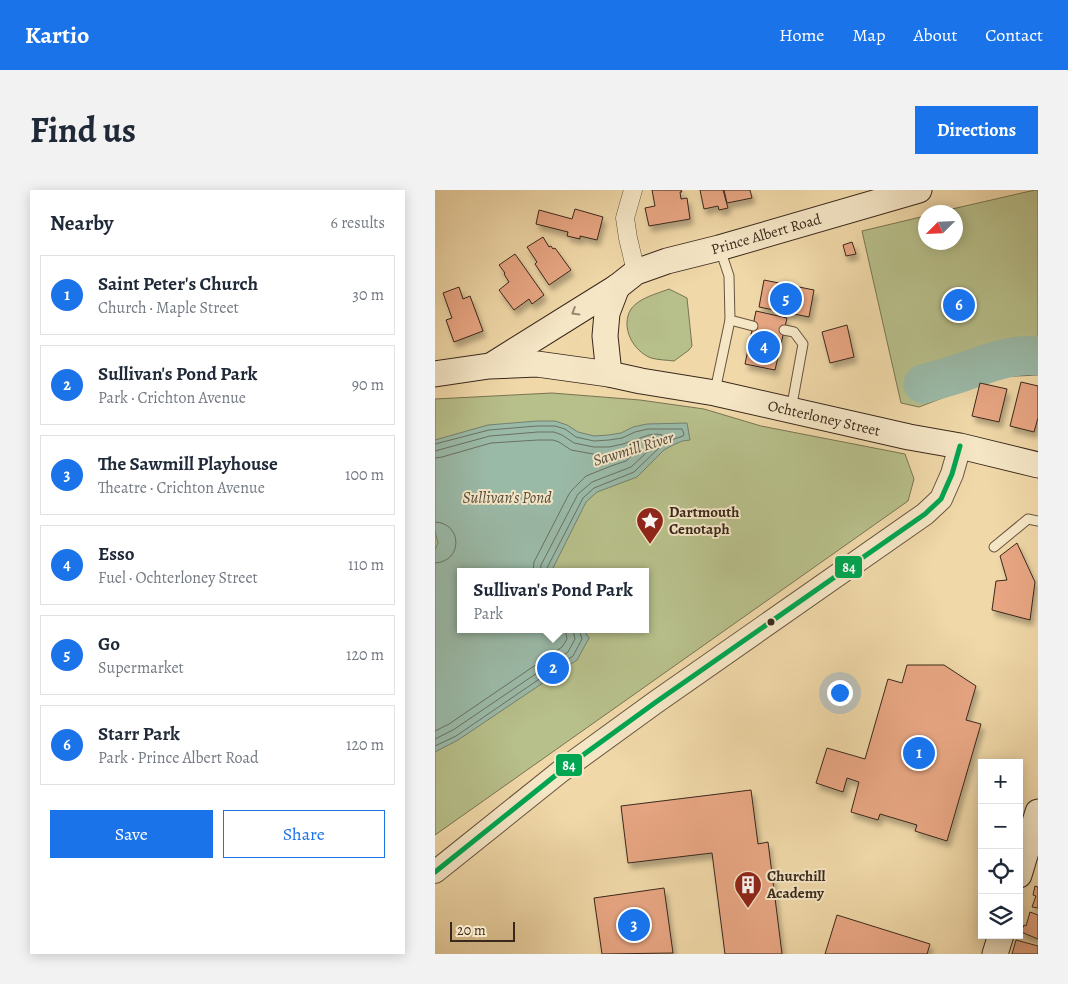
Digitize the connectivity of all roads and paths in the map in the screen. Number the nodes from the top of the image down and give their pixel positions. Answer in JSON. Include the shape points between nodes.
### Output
{"nodes":[{"id":1,"x":633,"y":190,"type":"edge"},
{"id":2,"x":919,"y":190,"type":"edge"},
{"id":3,"x":719,"y":248,"type":"junction"},
{"id":4,"x":636,"y":272,"type":"junction"},
{"id":5,"x":617,"y":287,"type":"junction"},
{"id":6,"x":730,"y":320,"type":"junction"},
{"id":7,"x":753,"y":326,"type":"dead end"},
{"id":8,"x":784,"y":330,"type":"dead end"},
{"id":9,"x":489,"y":366,"type":"junction"},
{"id":10,"x":435,"y":374,"type":"edge"},
{"id":11,"x":609,"y":374,"type":"junction"},
{"id":12,"x":715,"y":393,"type":"junction"},
{"id":13,"x":791,"y":410,"type":"junction"},
{"id":14,"x":960,"y":446,"type":"junction"},
{"id":15,"x":1038,"y":465,"type":"edge"},
{"id":16,"x":1038,"y":521,"type":"edge"},
{"id":17,"x":993,"y":547,"type":"dead end"},
{"id":18,"x":1038,"y":812,"type":"edge"},
{"id":19,"x":1023,"y":862,"type":"edge"},
{"id":20,"x":435,"y":872,"type":"edge"},
{"id":21,"x":1000,"y":939,"type":"edge"},
{"id":22,"x":995,"y":954,"type":"edge"}],
"edges":[{"from":1,"to":4,"type":"street","via":[[625,218]]},
{"from":2,"to":3,"type":"main road","name":"Prince Albert Road"},
{"from":3,"to":4,"type":"main road","name":"Prince Albert Road"},
{"from":3,"to":6,"type":"lane","via":[[729,276]]},
{"from":4,"to":5,"type":"main road","name":"Prince Albert Road"},
{"from":5,"to":9,"type":"main road","name":"Prince Albert Road","one_way":true},
{"from":5,"to":11,"type":"main road","via":[[607,313],[605,336]]},
{"from":6,"to":7,"type":"lane"},
{"from":6,"to":12,"type":"lane"},
{"from":8,"to":13,"type":"lane","via":[[794,332],[803,344]]},
{"from":9,"to":10,"type":"main road","name":"Prince Albert Road"},
{"from":9,"to":11,"type":"main road","name":"Prince Albert Road","via":[[537,364]]},
{"from":11,"to":12,"type":"main road","name":"Ochterloney Street"},
{"from":12,"to":13,"type":"main road","name":"Ochterloney Street"},
{"from":13,"to":14,"type":"main road","name":"Ochterloney Street"},
{"from":14,"to":15,"type":"main road","name":"Ochterloney Street"},
{"from":14,"to":20,"type":"street","via":[[941,500],[925,514],[561,771]]},
{"from":16,"to":17,"type":"lane","via":[[1027,519]]},
{"from":18,"to":19,"type":"main road"},
{"from":21,"to":22,"type":"main road"}]}
